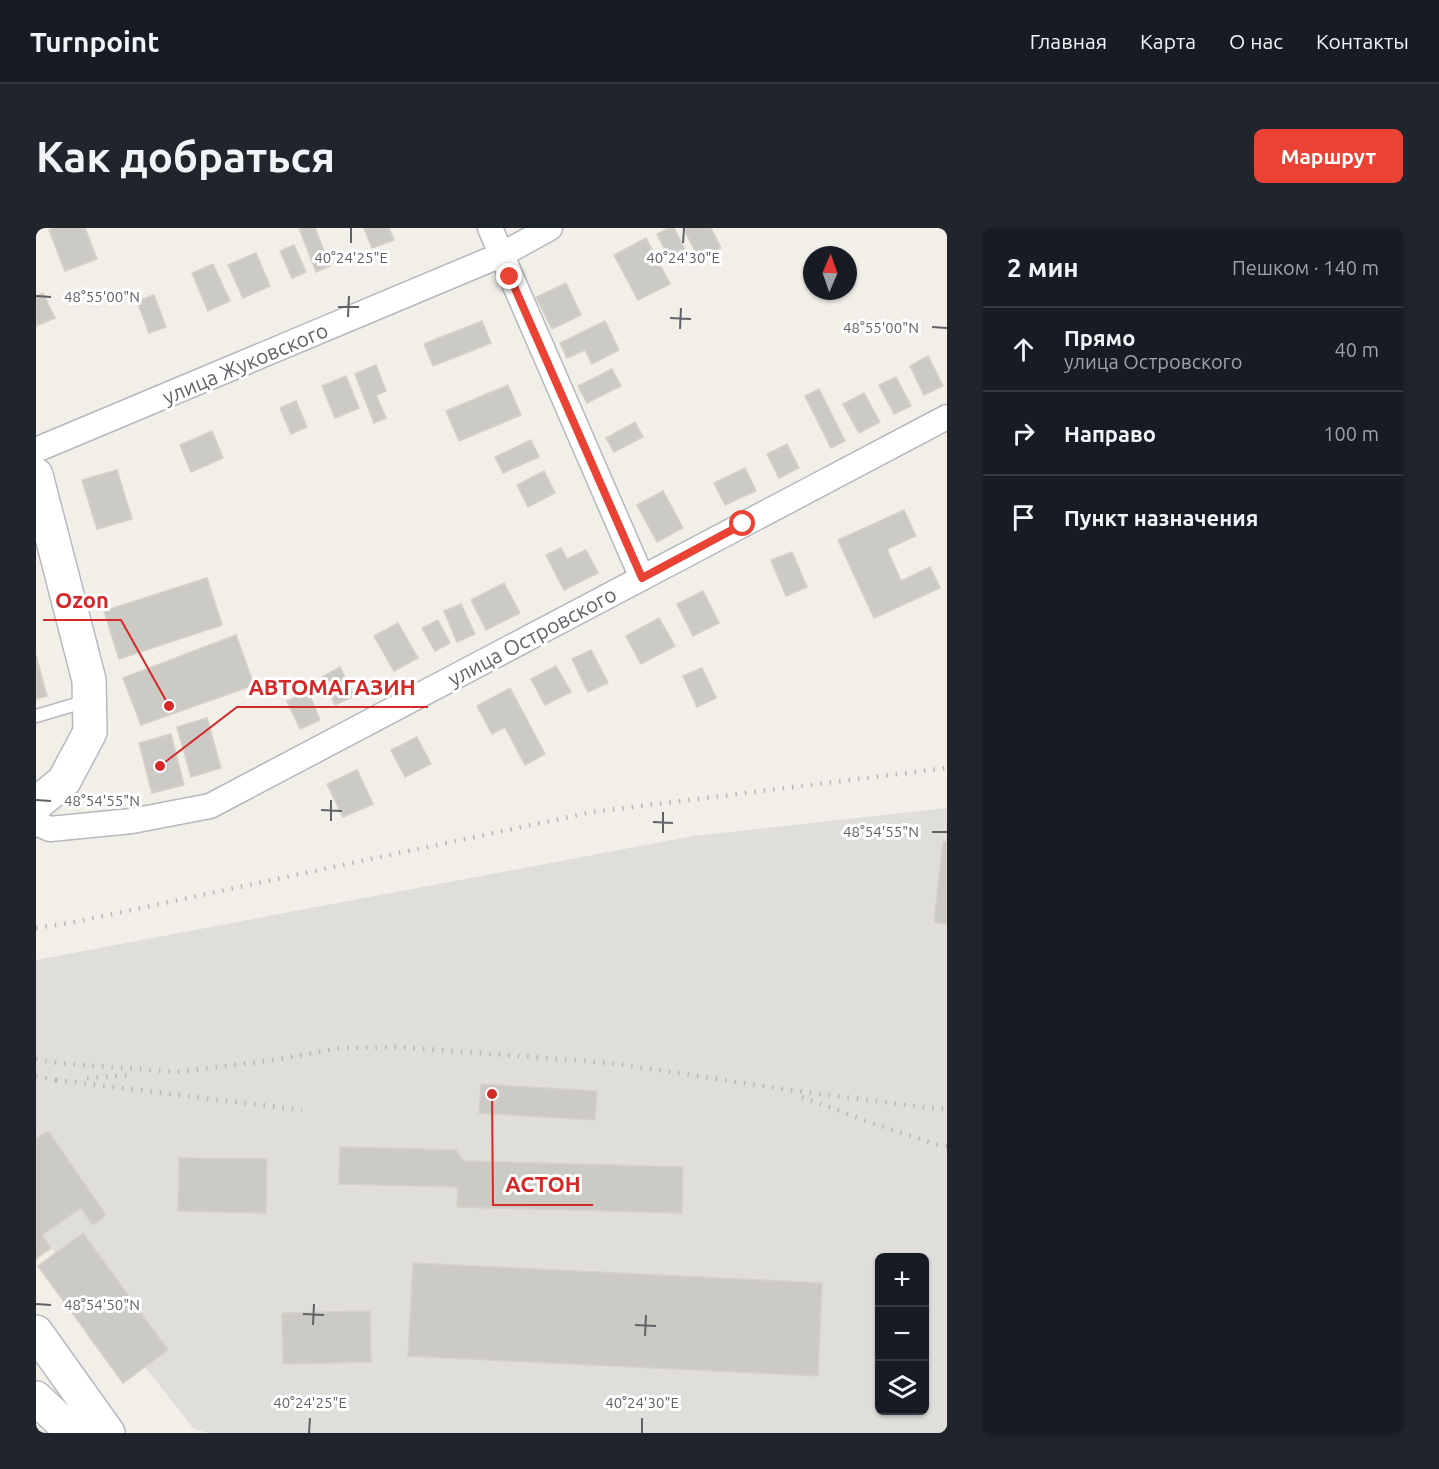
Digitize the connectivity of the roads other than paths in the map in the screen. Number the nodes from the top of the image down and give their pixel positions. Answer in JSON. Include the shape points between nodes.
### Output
{"nodes":[{"id":1,"x":490,"y":228,"type":"edge"},
{"id":2,"x":550,"y":228,"type":"edge"},
{"id":3,"x":501,"y":255,"type":"junction"},
{"id":4,"x":947,"y":417,"type":"edge"},
{"id":5,"x":36,"y":450,"type":"edge"},
{"id":6,"x":36,"y":475,"type":"edge"},
{"id":7,"x":642,"y":578,"type":"junction"},
{"id":8,"x":89,"y":700,"type":"junction"},
{"id":9,"x":36,"y":716,"type":"edge"},
{"id":10,"x":36,"y":804,"type":"edge"},
{"id":11,"x":36,"y":823,"type":"edge"},
{"id":12,"x":36,"y":1332,"type":"edge"},
{"id":13,"x":36,"y":1398,"type":"edge"},
{"id":14,"x":73,"y":1433,"type":"edge"},
{"id":15,"x":108,"y":1433,"type":"edge"}],
"edges":[{"from":1,"to":3,"type":"street"},
{"from":2,"to":3,"type":"street","name":"улица Жуковского"},
{"from":3,"to":5,"type":"street","name":"улица Жуковского"},
{"from":3,"to":7,"type":"street"},
{"from":4,"to":7,"type":"street","name":"улица Островского"},
{"from":6,"to":8,"type":"main road","via":[[89,680]]},
{"from":7,"to":11,"type":"street","name":"улица Островского","via":[[210,806],[132,821],[50,829]]},
{"from":8,"to":9,"type":"lane"},
{"from":8,"to":10,"type":"main road","via":[[90,732],[64,781]]},
{"from":12,"to":15,"type":"main road"},
{"from":13,"to":14,"type":"main road"}]}
